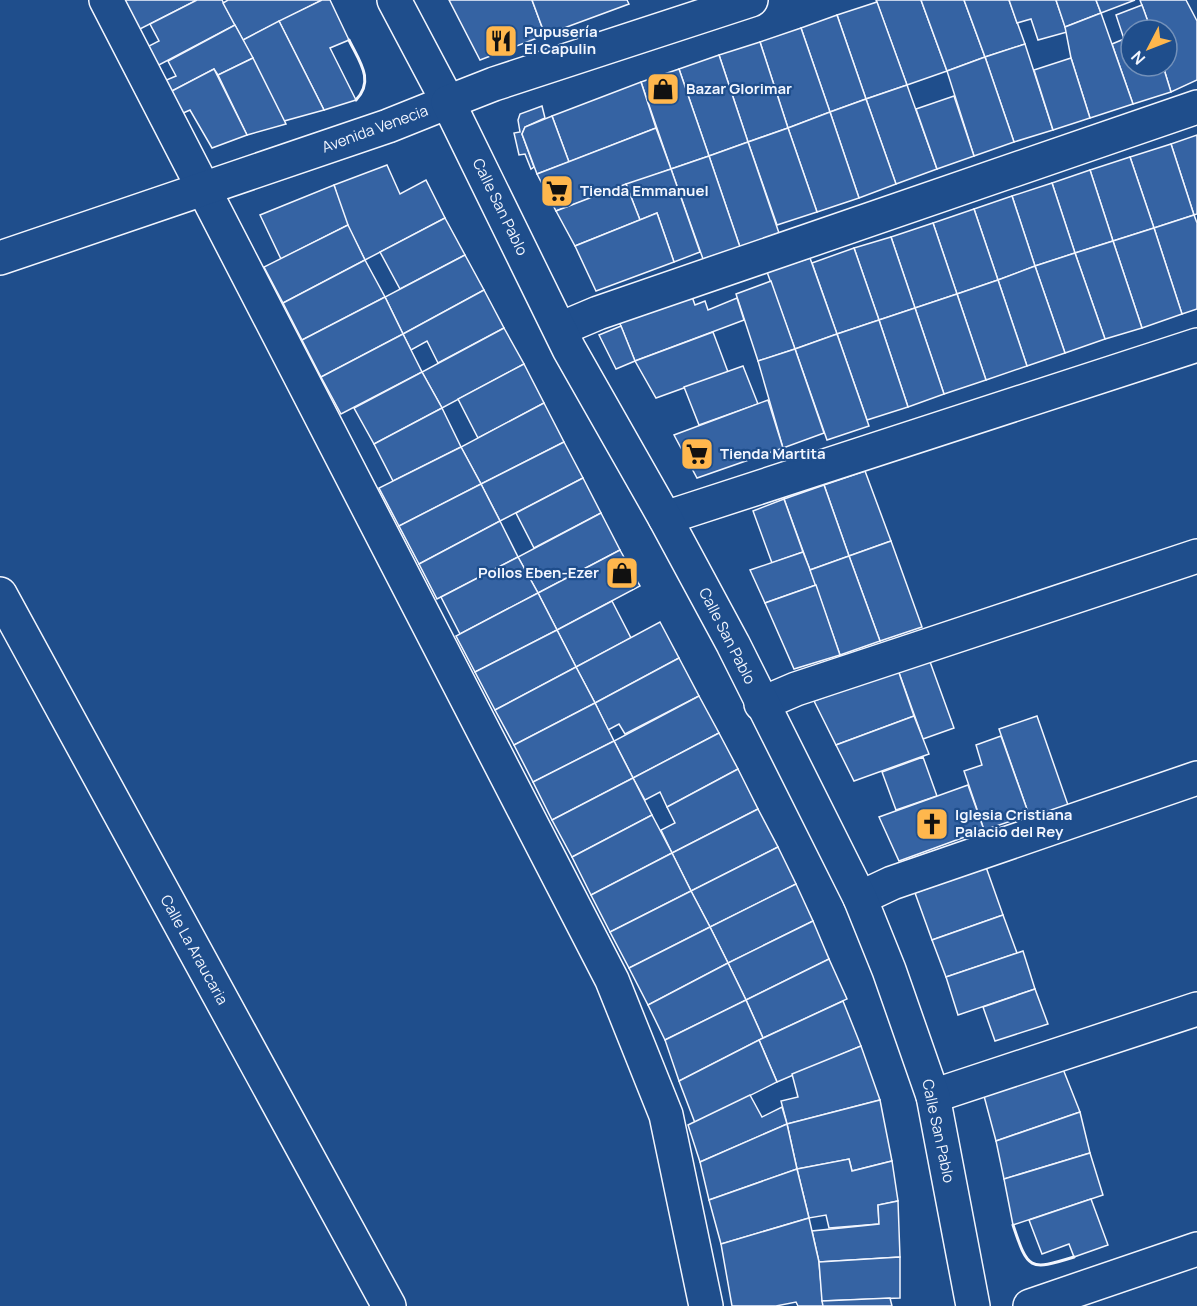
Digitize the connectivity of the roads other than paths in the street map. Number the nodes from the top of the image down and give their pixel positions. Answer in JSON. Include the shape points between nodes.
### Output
{"nodes":[{"id":1,"x":106,"y":0,"type":"edge"},
{"id":2,"x":394,"y":0,"type":"edge"},
{"id":3,"x":750,"y":0,"type":"edge"},
{"id":4,"x":448,"y":102,"type":"junction"},
{"id":5,"x":1197,"y":107,"type":"edge"},
{"id":6,"x":203,"y":189,"type":"junction"},
{"id":7,"x":0,"y":258,"type":"edge"},
{"id":8,"x":560,"y":329,"type":"junction"},
{"id":9,"x":1197,"y":345,"type":"edge"},
{"id":10,"x":665,"y":518,"type":"junction"},
{"id":11,"x":1197,"y":556,"type":"edge"},
{"id":12,"x":0,"y":594,"type":"edge"},
{"id":13,"x":761,"y":704,"type":"junction"},
{"id":14,"x":1197,"y":778,"type":"edge"},
{"id":15,"x":860,"y":898,"type":"junction"},
{"id":16,"x":1197,"y":1009,"type":"edge"},
{"id":17,"x":933,"y":1096,"type":"junction"},
{"id":18,"x":1197,"y":1249,"type":"edge"},
{"id":19,"x":389,"y":1306,"type":"edge"},
{"id":20,"x":706,"y":1306,"type":"edge"},
{"id":21,"x":973,"y":1306,"type":"edge"},
{"id":22,"x":1030,"y":1306,"type":"edge"}],
"edges":[{"from":1,"to":6,"type":"street"},
{"from":2,"to":4,"type":"street","name":"Calle San Pablo"},
{"from":3,"to":4,"type":"street","name":"Avenida Venecia"},
{"from":4,"to":6,"type":"street","name":"Avenida Venecia"},
{"from":4,"to":8,"type":"street","name":"Calle San Pablo"},
{"from":5,"to":8,"type":"street"},
{"from":6,"to":7,"type":"street","name":"Avenida Venecia"},
{"from":6,"to":20,"type":"street","via":[[612,980],[666,1115]]},
{"from":8,"to":10,"type":"street","name":"Calle San Pablo"},
{"from":9,"to":10,"type":"street"},
{"from":10,"to":13,"type":"street","name":"Calle San Pablo"},
{"from":11,"to":13,"type":"street"},
{"from":12,"to":19,"type":"street","name":"Calle La Araucaria"},
{"from":13,"to":15,"type":"street","name":"Calle San Pablo"},
{"from":14,"to":15,"type":"street","via":[[892,883]]},
{"from":15,"to":17,"type":"street","name":"Calle San Pablo"},
{"from":16,"to":17,"type":"street"},
{"from":17,"to":21,"type":"street","name":"Calle San Pablo"},
{"from":18,"to":22,"type":"street"}]}
